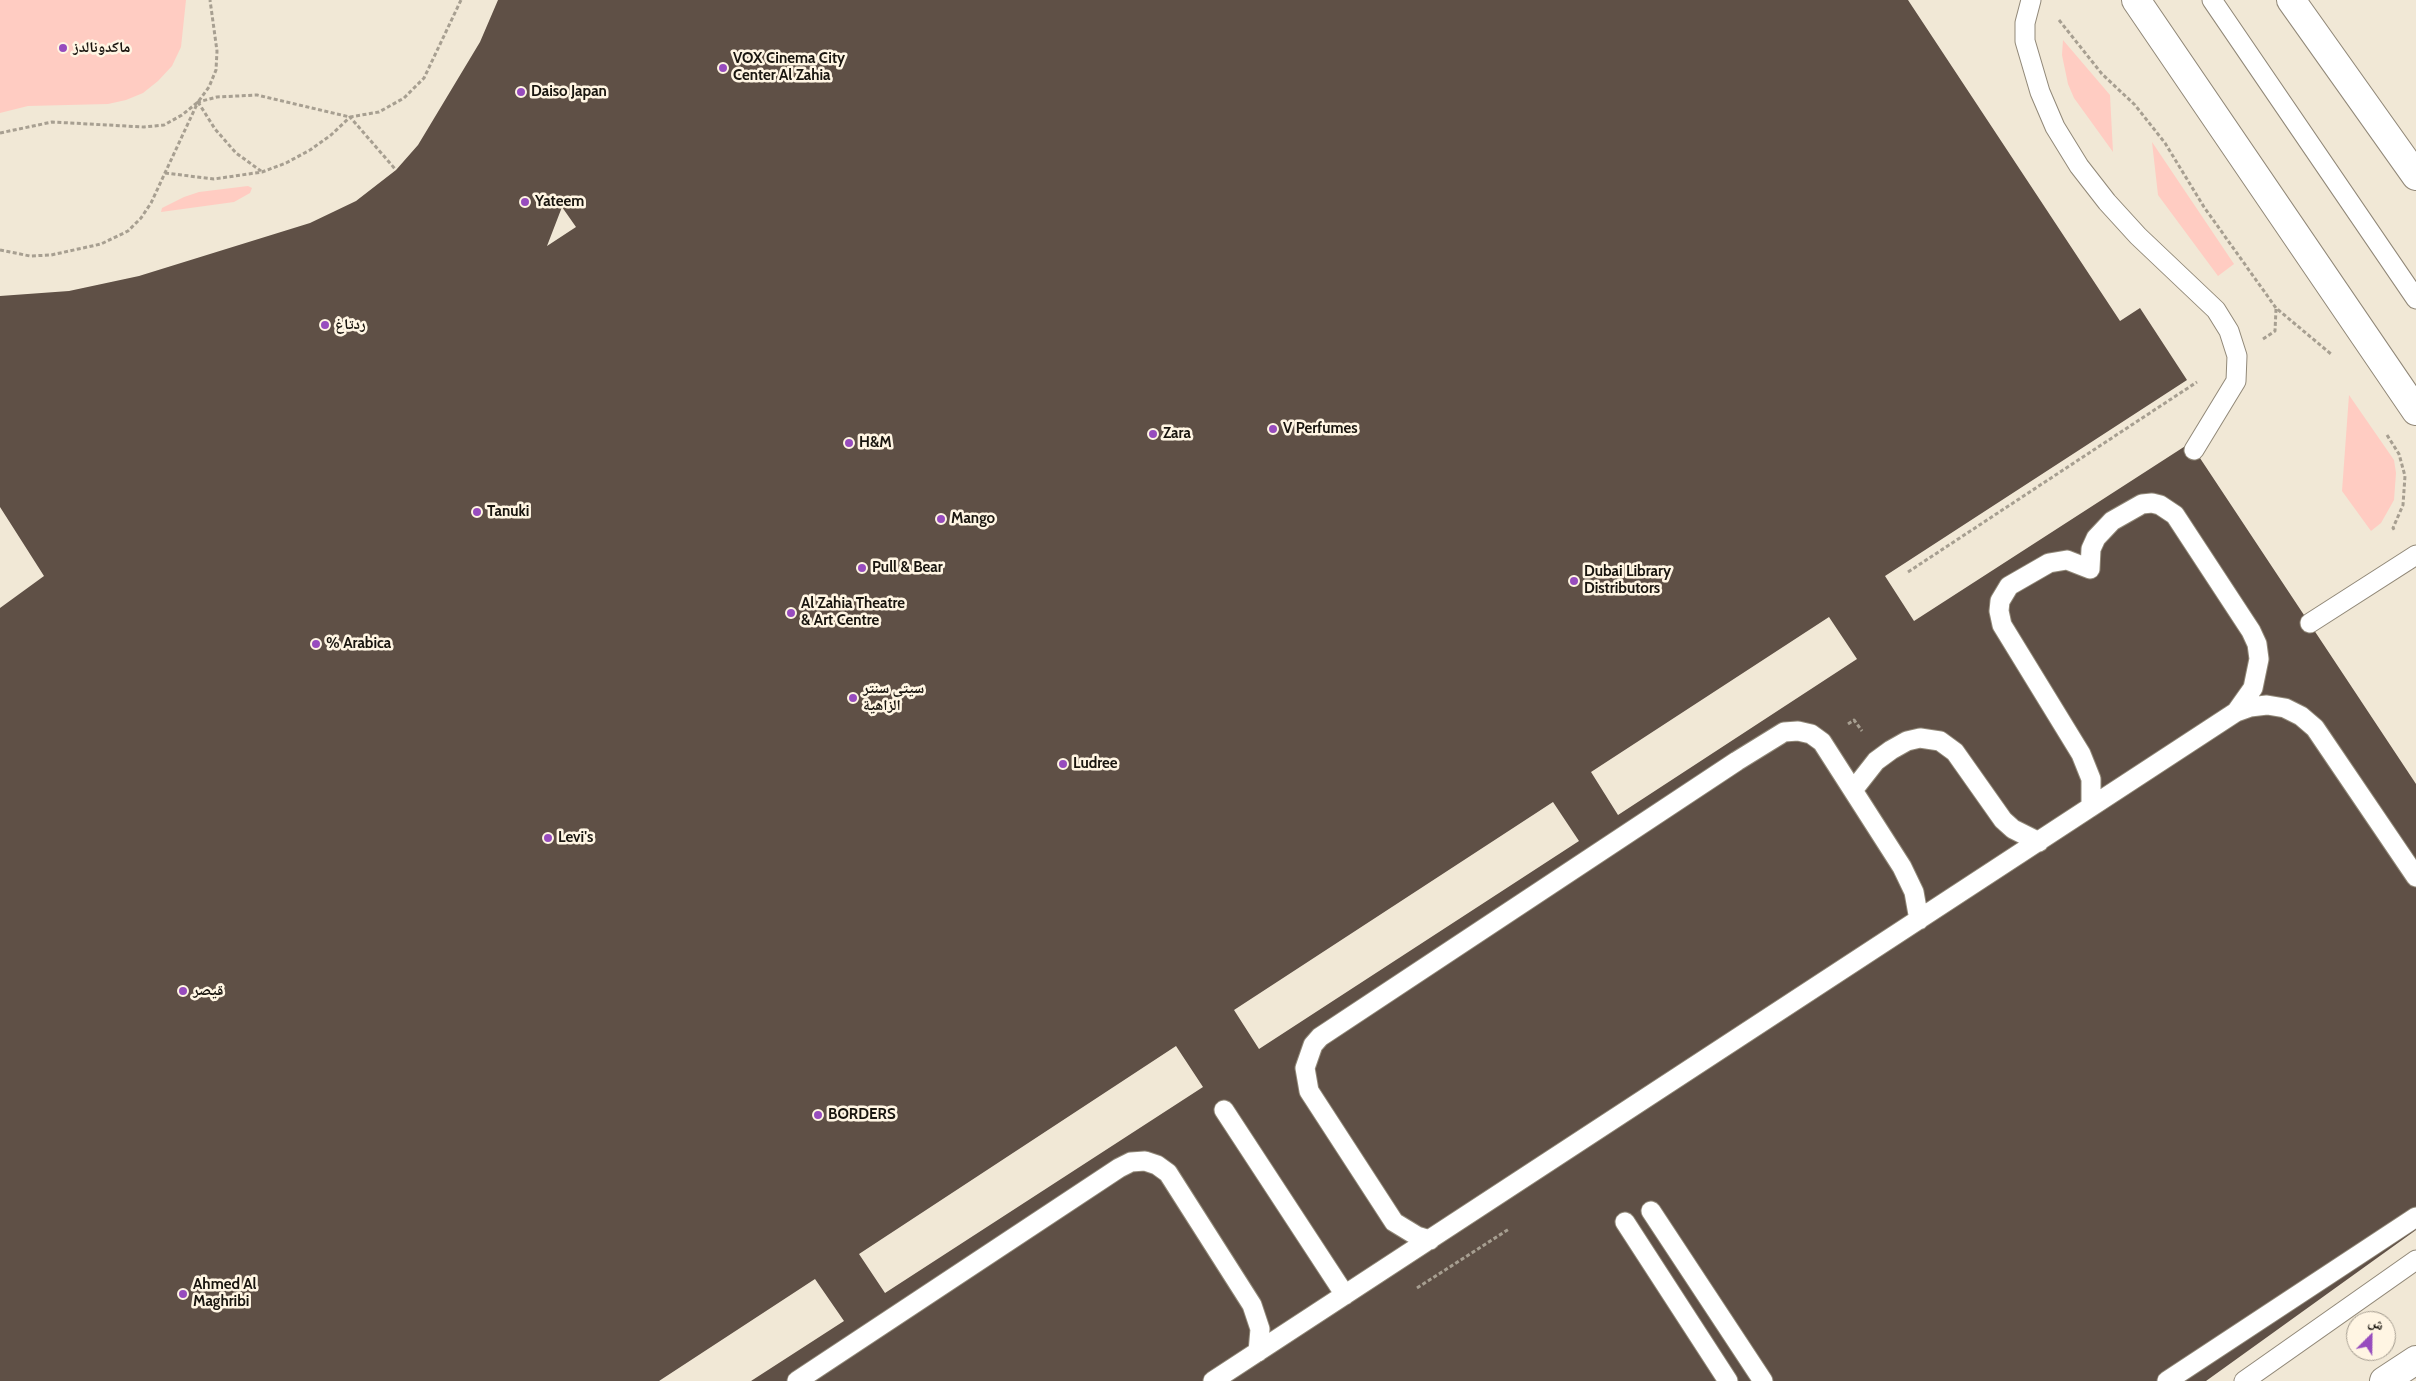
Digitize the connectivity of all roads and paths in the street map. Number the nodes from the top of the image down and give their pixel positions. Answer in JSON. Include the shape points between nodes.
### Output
{"nodes":[{"id":1,"x":210,"y":0,"type":"edge"},
{"id":2,"x":461,"y":0,"type":"edge"},
{"id":3,"x":2031,"y":0,"type":"edge"},
{"id":4,"x":2136,"y":0,"type":"edge"},
{"id":5,"x":2212,"y":0,"type":"edge"},
{"id":6,"x":2291,"y":0,"type":"edge"},
{"id":7,"x":2055,"y":15,"type":"dead end"},
{"id":8,"x":198,"y":102,"type":"junction"},
{"id":9,"x":350,"y":117,"type":"junction"},
{"id":10,"x":0,"y":133,"type":"edge"},
{"id":11,"x":396,"y":170,"type":"dead end"},
{"id":12,"x":262,"y":172,"type":"junction"},
{"id":13,"x":165,"y":173,"type":"junction"},
{"id":14,"x":2416,"y":176,"type":"edge"},
{"id":15,"x":0,"y":250,"type":"edge"},
{"id":16,"x":2416,"y":299,"type":"edge"},
{"id":17,"x":2276,"y":308,"type":"junction"},
{"id":18,"x":2237,"y":356,"type":"junction"},
{"id":19,"x":2334,"y":358,"type":"dead end"},
{"id":20,"x":2416,"y":411,"type":"edge"},
{"id":21,"x":2382,"y":428,"type":"dead end"},
{"id":22,"x":2194,"y":450,"type":"dead end"},
{"id":23,"x":2415,"y":554,"type":"edge"},
{"id":24,"x":1908,"y":572,"type":"dead end"},
{"id":25,"x":2310,"y":623,"type":"dead end"},
{"id":26,"x":2236,"y":712,"type":"junction"},
{"id":27,"x":1864,"y":734,"type":"dead end"},
{"id":28,"x":1822,"y":742,"type":"junction"},
{"id":29,"x":1854,"y":789,"type":"junction"},
{"id":30,"x":2091,"y":807,"type":"junction"},
{"id":31,"x":2039,"y":842,"type":"junction"},
{"id":32,"x":2416,"y":877,"type":"edge"},
{"id":33,"x":1918,"y":920,"type":"junction"},
{"id":34,"x":1224,"y":1110,"type":"dead end"},
{"id":35,"x":1651,"y":1211,"type":"dead end"},
{"id":36,"x":2416,"y":1217,"type":"edge"},
{"id":37,"x":1626,"y":1222,"type":"dead end"},
{"id":38,"x":1430,"y":1240,"type":"junction"},
{"id":39,"x":2416,"y":1260,"type":"edge"},
{"id":40,"x":1345,"y":1295,"type":"junction"},
{"id":41,"x":1258,"y":1352,"type":"junction"},
{"id":42,"x":2416,"y":1360,"type":"edge"},
{"id":43,"x":797,"y":1381,"type":"edge"},
{"id":44,"x":1213,"y":1381,"type":"edge"},
{"id":45,"x":1728,"y":1381,"type":"edge"},
{"id":46,"x":1763,"y":1381,"type":"edge"},
{"id":47,"x":2167,"y":1381,"type":"edge"},
{"id":48,"x":2244,"y":1381,"type":"edge"},
{"id":49,"x":2384,"y":1381,"type":"edge"}],
"edges":[{"from":1,"to":8,"type":"path","via":[[217,51],[216,70]]},
{"from":2,"to":9,"type":"path","via":[[424,78],[404,98],[379,112]]},
{"from":3,"to":18,"type":"lane","via":[[2025,23],[2025,41],[2040,92],[2055,127],[2107,202],[2216,310],[2229,331]]},
{"from":4,"to":20,"type":"street"},
{"from":5,"to":16,"type":"lane"},
{"from":6,"to":14,"type":"street"},
{"from":7,"to":17,"type":"path","via":[[2102,74],[2135,105],[2165,143],[2204,207]]},
{"from":8,"to":9,"type":"path","via":[[217,97],[257,95]]},
{"from":8,"to":10,"type":"path","via":[[164,125],[144,127],[52,122]]},
{"from":8,"to":12,"type":"path","via":[[214,129],[236,153]]},
{"from":8,"to":13,"type":"path"},
{"from":9,"to":11,"type":"path"},
{"from":9,"to":12,"type":"path","via":[[310,150]]},
{"from":12,"to":13,"type":"path","via":[[214,179]]},
{"from":13,"to":15,"type":"path","via":[[142,218],[116,239],[51,255],[30,256]]},
{"from":17,"to":18,"type":"path","via":[[2275,331]]},
{"from":17,"to":19,"type":"path"},
{"from":18,"to":22,"type":"lane","via":[[2236,381]]},
{"from":18,"to":24,"type":"path"},
{"from":21,"to":23,"type":"path","via":[[2399,454],[2405,476],[2403,505],[2393,528]]},
{"from":23,"to":25,"type":"lane"},
{"from":26,"to":30,"type":"lane"},
{"from":26,"to":30,"type":"lane","via":[[2254,688],[2259,659],[2257,644],[2175,515],[2160,505],[2142,504],[2112,521],[2096,538],[2091,549],[2090,569],[2067,560],[2049,563],[2009,586],[1999,611],[2002,626],[2087,766]]},
{"from":26,"to":32,"type":"lane","via":[[2268,705],[2285,708],[2315,728]]},
{"from":27,"to":28,"type":"path","via":[[1854,720]]},
{"from":28,"to":29,"type":"lane"},
{"from":28,"to":38,"type":"lane","via":[[1811,734],[1798,731],[1784,732],[1772,738],[1320,1037],[1313,1045],[1305,1068],[1309,1091],[1394,1222]]},
{"from":29,"to":31,"type":"lane","via":[[1876,761],[1899,745],[1920,738],[1940,741],[1955,752],[2003,820]]},
{"from":29,"to":33,"type":"lane","via":[[1909,879]]},
{"from":30,"to":31,"type":"lane"},
{"from":31,"to":33,"type":"lane"},
{"from":33,"to":38,"type":"lane"},
{"from":34,"to":40,"type":"lane"},
{"from":35,"to":46,"type":"lane"},
{"from":36,"to":47,"type":"lane"},
{"from":37,"to":45,"type":"lane"},
{"from":38,"to":40,"type":"lane"},
{"from":39,"to":48,"type":"lane"},
{"from":40,"to":41,"type":"lane"},
{"from":41,"to":43,"type":"lane","via":[[1260,1329],[1252,1305],[1168,1173],[1145,1161],[1131,1162],[1119,1168]]},
{"from":41,"to":44,"type":"lane"},
{"from":42,"to":49,"type":"street"}]}
